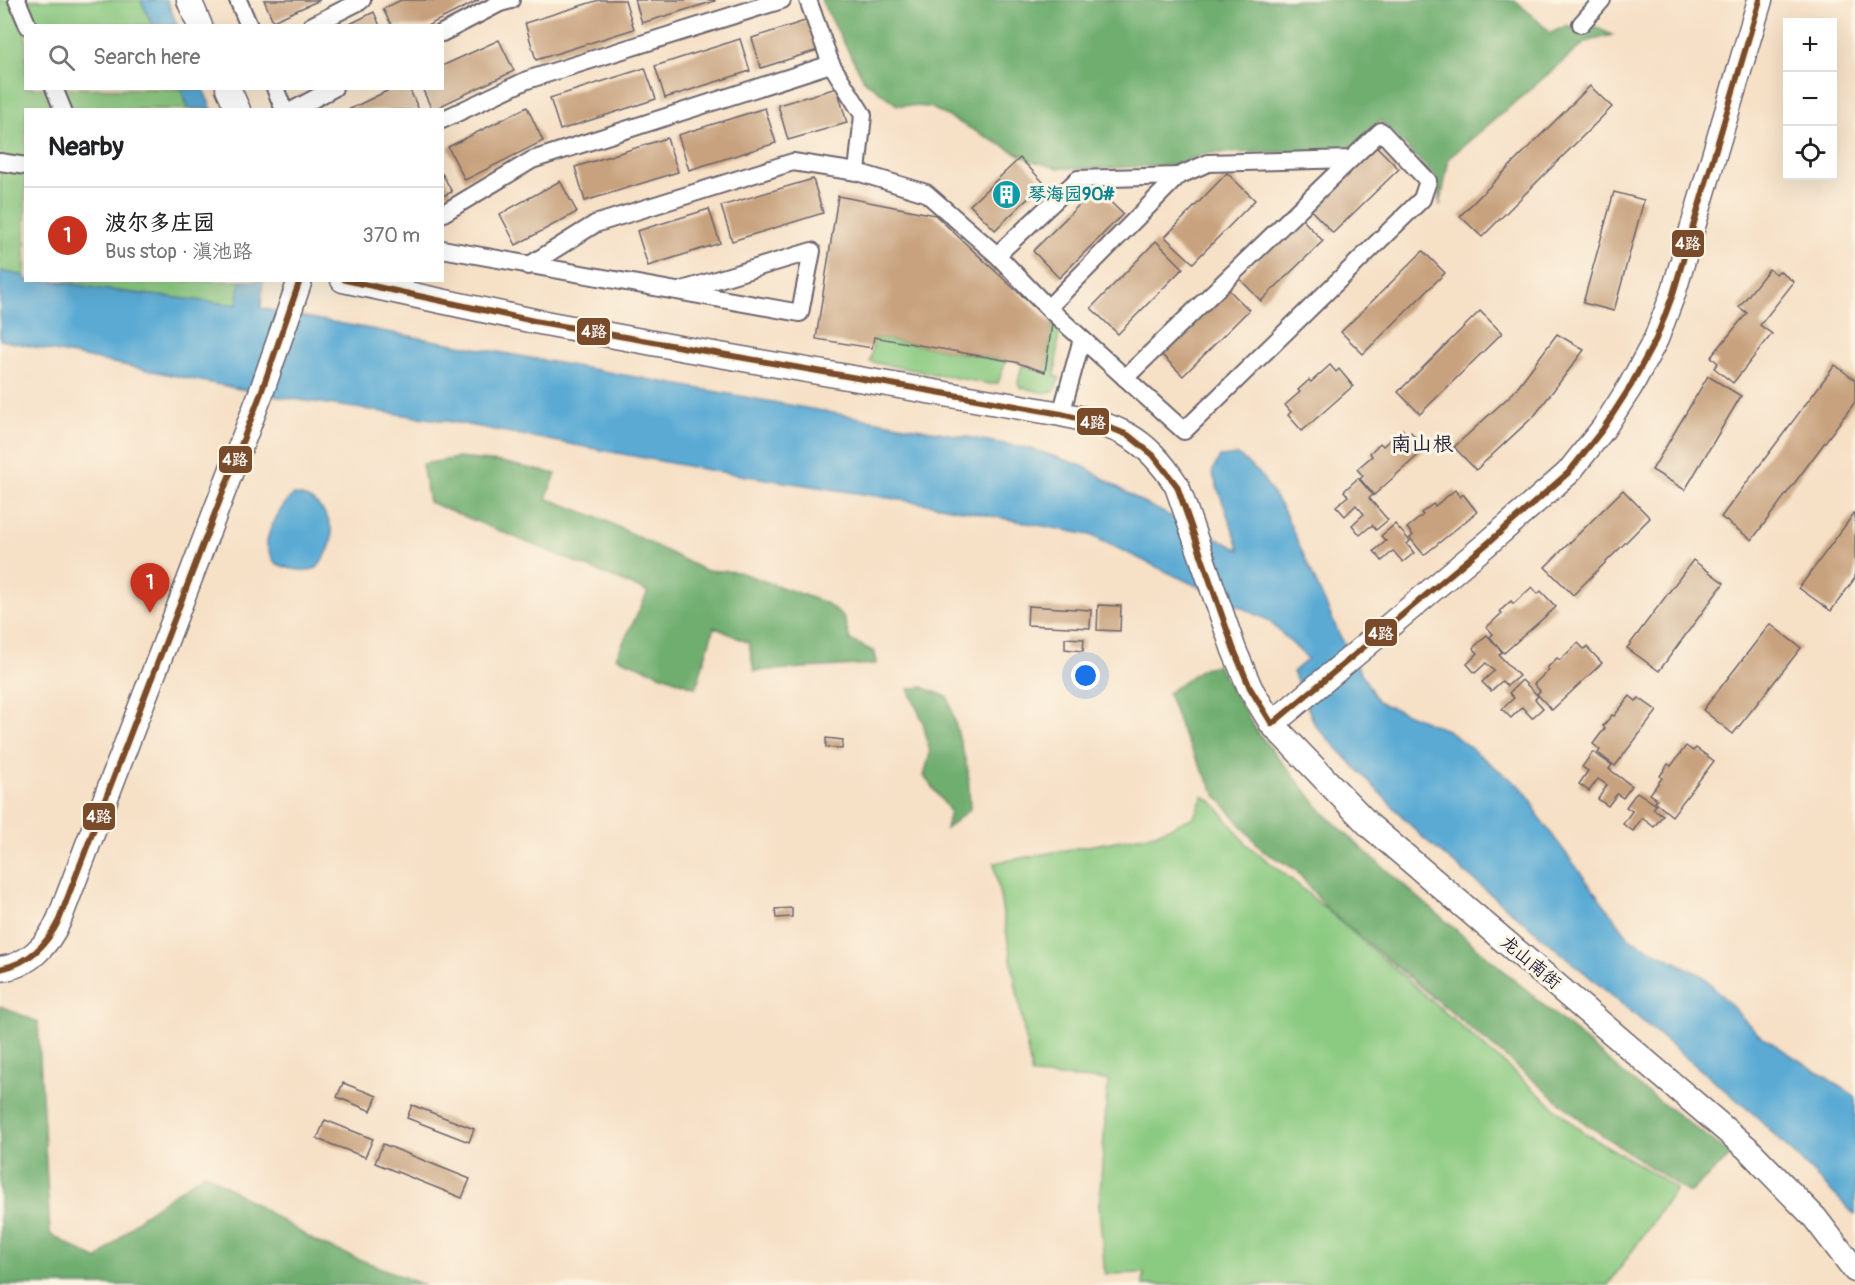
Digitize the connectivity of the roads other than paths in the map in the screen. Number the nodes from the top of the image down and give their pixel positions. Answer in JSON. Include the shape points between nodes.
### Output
{"nodes":[{"id":1,"x":17,"y":0,"type":"edge"},
{"id":2,"x":189,"y":0,"type":"edge"},
{"id":3,"x":238,"y":0,"type":"edge"},
{"id":4,"x":362,"y":0,"type":"edge"},
{"id":5,"x":511,"y":0,"type":"edge"},
{"id":6,"x":782,"y":0,"type":"edge"},
{"id":7,"x":808,"y":0,"type":"edge"},
{"id":8,"x":1602,"y":0,"type":"edge"},
{"id":9,"x":1760,"y":0,"type":"edge"},
{"id":10,"x":27,"y":24,"type":"edge"},
{"id":11,"x":200,"y":24,"type":"edge"},
{"id":12,"x":248,"y":24,"type":"edge"},
{"id":13,"x":315,"y":24,"type":"edge"},
{"id":14,"x":1581,"y":24,"type":"dead end"},
{"id":15,"x":444,"y":32,"type":"edge"},
{"id":16,"x":831,"y":64,"type":"junction"},
{"id":17,"x":55,"y":90,"type":"edge"},
{"id":18,"x":229,"y":90,"type":"edge"},
{"id":19,"x":276,"y":90,"type":"edge"},
{"id":20,"x":330,"y":90,"type":"edge"},
{"id":21,"x":62,"y":108,"type":"edge"},
{"id":22,"x":237,"y":108,"type":"edge"},
{"id":23,"x":283,"y":108,"type":"edge"},
{"id":24,"x":297,"y":108,"type":"edge"},
{"id":25,"x":444,"y":119,"type":"edge"},
{"id":26,"x":1351,"y":159,"type":"junction"},
{"id":27,"x":0,"y":162,"type":"edge"},
{"id":28,"x":24,"y":166,"type":"edge"},
{"id":29,"x":857,"y":172,"type":"junction"},
{"id":30,"x":1178,"y":176,"type":"junction"},
{"id":31,"x":444,"y":213,"type":"edge"},
{"id":32,"x":444,"y":249,"type":"edge"},
{"id":33,"x":997,"y":255,"type":"junction"},
{"id":34,"x":528,"y":266,"type":"junction"},
{"id":35,"x":299,"y":282,"type":"edge"},
{"id":36,"x":352,"y":282,"type":"edge"},
{"id":37,"x":679,"y":291,"type":"junction"},
{"id":38,"x":1048,"y":308,"type":"junction"},
{"id":39,"x":1082,"y":339,"type":"junction"},
{"id":40,"x":1125,"y":378,"type":"junction"},
{"id":41,"x":1061,"y":414,"type":"junction"},
{"id":42,"x":1272,"y":724,"type":"junction"},
{"id":43,"x":0,"y":969,"type":"edge"},
{"id":44,"x":1855,"y":1270,"type":"edge"}],
"edges":[{"from":1,"to":10,"type":"street"},
{"from":2,"to":11,"type":"street"},
{"from":3,"to":12,"type":"street"},
{"from":4,"to":13,"type":"street"},
{"from":5,"to":15,"type":"street"},
{"from":6,"to":25,"type":"street","via":[[527,80]]},
{"from":7,"to":16,"type":"street"},
{"from":8,"to":14,"type":"street"},
{"from":9,"to":42,"type":"street","via":[[1673,294],[1656,339],[1603,429],[1568,473]]},
{"from":16,"to":29,"type":"street","via":[[863,115]]},
{"from":16,"to":31,"type":"street","via":[[532,160]]},
{"from":17,"to":21,"type":"street"},
{"from":18,"to":22,"type":"street"},
{"from":19,"to":23,"type":"street"},
{"from":20,"to":24,"type":"street"},
{"from":26,"to":30,"type":"street","via":[[1208,163]]},
{"from":26,"to":40,"type":"street"},
{"from":26,"to":40,"type":"street","via":[[1381,130],[1428,181],[1422,199],[1184,431]]},
{"from":27,"to":28,"type":"street"},
{"from":29,"to":33,"type":"street","via":[[926,193]]},
{"from":29,"to":34,"type":"street","via":[[793,162],[595,224]]},
{"from":30,"to":33,"type":"street","via":[[1078,179]]},
{"from":30,"to":38,"type":"street"},
{"from":32,"to":34,"type":"street"},
{"from":33,"to":38,"type":"street"},
{"from":34,"to":37,"type":"street"},
{"from":35,"to":43,"type":"street","via":[[261,393],[53,935],[37,952]]},
{"from":36,"to":41,"type":"street","via":[[534,321]]},
{"from":37,"to":37,"type":"street","via":[[800,313],[812,251],[790,257]]},
{"from":38,"to":39,"type":"street"},
{"from":39,"to":40,"type":"street"},
{"from":39,"to":41,"type":"street"},
{"from":41,"to":42,"type":"street","name":"龙山南街","via":[[1124,432],[1163,465],[1177,486],[1250,688]]},
{"from":42,"to":44,"type":"street","name":"龙山南街","via":[[1370,826],[1747,1148],[1815,1218]]}]}
